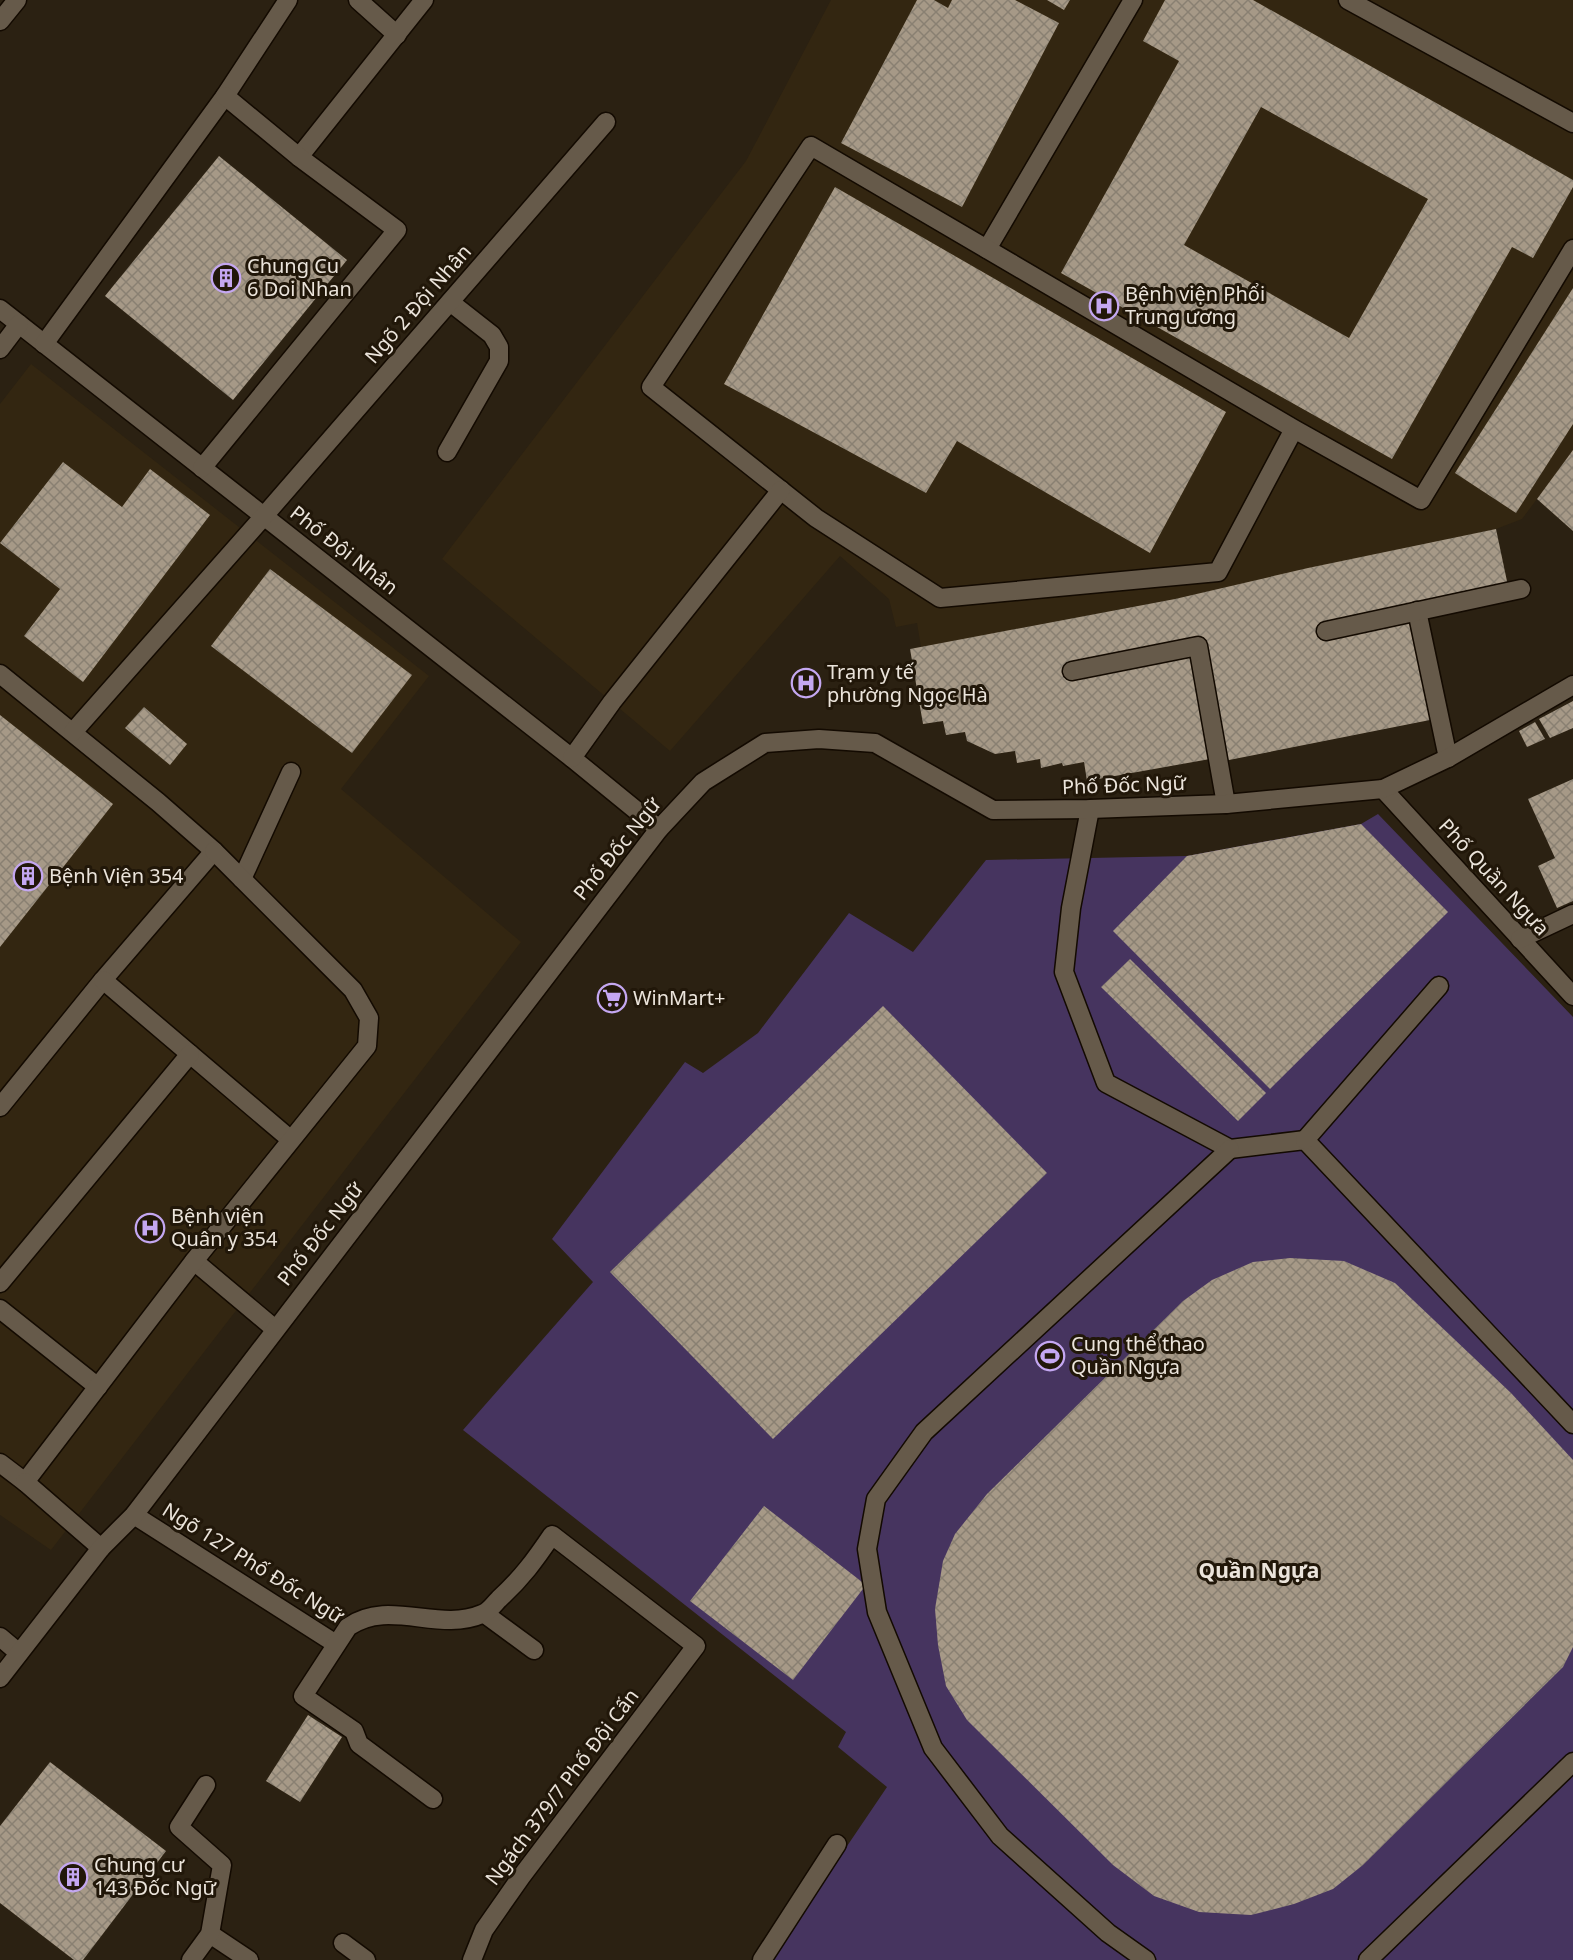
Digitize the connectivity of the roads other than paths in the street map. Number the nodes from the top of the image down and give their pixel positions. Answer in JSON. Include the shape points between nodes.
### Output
{"nodes":[{"id":1,"x":17,"y":0,"type":"edge"},
{"id":2,"x":288,"y":0,"type":"edge"},
{"id":3,"x":358,"y":0,"type":"edge"},
{"id":4,"x":424,"y":0,"type":"edge"},
{"id":5,"x":1132,"y":0,"type":"edge"},
{"id":6,"x":1348,"y":0,"type":"edge"},
{"id":7,"x":0,"y":21,"type":"edge"},
{"id":8,"x":397,"y":35,"type":"junction"},
{"id":9,"x":225,"y":96,"type":"junction"},
{"id":10,"x":606,"y":122,"type":"dead end"},
{"id":11,"x":1573,"y":123,"type":"edge"},
{"id":12,"x":299,"y":157,"type":"junction"},
{"id":13,"x":987,"y":249,"type":"junction"},
{"id":14,"x":1573,"y":249,"type":"edge"},
{"id":15,"x":450,"y":302,"type":"junction"},
{"id":16,"x":0,"y":309,"type":"edge"},
{"id":17,"x":19,"y":324,"type":"junction"},
{"id":18,"x":44,"y":344,"type":"junction"},
{"id":19,"x":0,"y":349,"type":"edge"},
{"id":20,"x":1294,"y":429,"type":"junction"},
{"id":21,"x":447,"y":452,"type":"dead end"},
{"id":22,"x":202,"y":468,"type":"junction"},
{"id":23,"x":781,"y":490,"type":"junction"},
{"id":24,"x":264,"y":516,"type":"junction"},
{"id":25,"x":1521,"y":589,"type":"dead end"},
{"id":26,"x":1417,"y":612,"type":"junction"},
{"id":27,"x":1326,"y":631,"type":"dead end"},
{"id":28,"x":1072,"y":671,"type":"dead end"},
{"id":29,"x":0,"y":674,"type":"edge"},
{"id":30,"x":1573,"y":685,"type":"edge"},
{"id":31,"x":73,"y":732,"type":"junction"},
{"id":32,"x":572,"y":758,"type":"junction"},
{"id":33,"x":1448,"y":758,"type":"junction"},
{"id":34,"x":291,"y":772,"type":"dead end"},
{"id":35,"x":1383,"y":789,"type":"junction"},
{"id":36,"x":1226,"y":804,"type":"junction"},
{"id":37,"x":1090,"y":809,"type":"junction"},
{"id":38,"x":659,"y":829,"type":"junction"},
{"id":39,"x":214,"y":851,"type":"junction"},
{"id":40,"x":242,"y":879,"type":"junction"},
{"id":41,"x":1573,"y":914,"type":"edge"},
{"id":42,"x":1520,"y":939,"type":"junction"},
{"id":43,"x":103,"y":980,"type":"junction"},
{"id":44,"x":1439,"y":986,"type":"dead end"},
{"id":45,"x":1569,"y":988,"type":"edge"},
{"id":46,"x":190,"y":1054,"type":"junction"},
{"id":47,"x":0,"y":1107,"type":"edge"},
{"id":48,"x":290,"y":1139,"type":"junction"},
{"id":49,"x":1305,"y":1140,"type":"junction"},
{"id":50,"x":1230,"y":1149,"type":"junction"},
{"id":51,"x":194,"y":1261,"type":"junction"},
{"id":52,"x":0,"y":1283,"type":"edge"},
{"id":53,"x":0,"y":1309,"type":"edge"},
{"id":54,"x":275,"y":1329,"type":"junction"},
{"id":55,"x":98,"y":1387,"type":"junction"},
{"id":56,"x":1573,"y":1424,"type":"edge"},
{"id":57,"x":0,"y":1463,"type":"edge"},
{"id":58,"x":25,"y":1482,"type":"junction"},
{"id":59,"x":134,"y":1515,"type":"junction"},
{"id":60,"x":101,"y":1548,"type":"junction"},
{"id":61,"x":485,"y":1614,"type":"junction"},
{"id":62,"x":0,"y":1637,"type":"edge"},
{"id":63,"x":336,"y":1644,"type":"junction"},
{"id":64,"x":534,"y":1650,"type":"dead end"},
{"id":65,"x":20,"y":1653,"type":"junction"},
{"id":66,"x":0,"y":1678,"type":"edge"},
{"id":67,"x":1573,"y":1762,"type":"edge"},
{"id":68,"x":206,"y":1785,"type":"dead end"},
{"id":69,"x":434,"y":1798,"type":"dead end"},
{"id":70,"x":837,"y":1844,"type":"dead end"},
{"id":71,"x":210,"y":1934,"type":"junction"},
{"id":72,"x":343,"y":1943,"type":"dead end"},
{"id":73,"x":191,"y":1960,"type":"edge"},
{"id":74,"x":249,"y":1960,"type":"edge"},
{"id":75,"x":366,"y":1960,"type":"edge"},
{"id":76,"x":472,"y":1960,"type":"edge"},
{"id":77,"x":762,"y":1960,"type":"edge"},
{"id":78,"x":1146,"y":1960,"type":"edge"},
{"id":79,"x":1368,"y":1960,"type":"edge"}],
"edges":[{"from":1,"to":7,"type":"street"},
{"from":2,"to":9,"type":"street"},
{"from":3,"to":8,"type":"street"},
{"from":4,"to":8,"type":"street"},
{"from":5,"to":13,"type":"street"},
{"from":6,"to":11,"type":"street"},
{"from":8,"to":12,"type":"street"},
{"from":9,"to":12,"type":"street"},
{"from":9,"to":18,"type":"street"},
{"from":10,"to":15,"type":"street","name":"Ngõ 2 Đội Nhân"},
{"from":12,"to":22,"type":"street","via":[[397,230]]},
{"from":13,"to":20,"type":"street"},
{"from":13,"to":23,"type":"street","via":[[811,146],[651,387]]},
{"from":14,"to":20,"type":"street","via":[[1421,500]]},
{"from":15,"to":21,"type":"street","via":[[492,335],[499,347],[499,361]]},
{"from":15,"to":24,"type":"street","name":"Ngõ 2 Đội Nhân"},
{"from":16,"to":17,"type":"street","name":"Phố Đội Nhân"},
{"from":17,"to":18,"type":"street","name":"Phố Đội Nhân"},
{"from":17,"to":19,"type":"street"},
{"from":18,"to":22,"type":"street","name":"Phố Đội Nhân"},
{"from":20,"to":23,"type":"street","via":[[1218,572],[940,598],[816,518]]},
{"from":22,"to":24,"type":"street","name":"Phố Đội Nhân"},
{"from":23,"to":32,"type":"street"},
{"from":24,"to":31,"type":"street","name":"Ngõ 2 Đội Nhân"},
{"from":24,"to":32,"type":"street","name":"Phố Đội Nhân"},
{"from":25,"to":26,"type":"street"},
{"from":26,"to":27,"type":"street"},
{"from":26,"to":33,"type":"street"},
{"from":28,"to":36,"type":"street","via":[[1198,646]]},
{"from":29,"to":31,"type":"street"},
{"from":30,"to":33,"type":"street","name":"Phố Đốc Ngữ"},
{"from":31,"to":39,"type":"street"},
{"from":32,"to":38,"type":"street","name":"Phố Đội Nhân"},
{"from":33,"to":35,"type":"street","name":"Phố Đốc Ngữ"},
{"from":34,"to":40,"type":"street"},
{"from":35,"to":36,"type":"street","name":"Phố Đốc Ngữ"},
{"from":35,"to":42,"type":"street","name":"Phố Quần Ngựa"},
{"from":36,"to":37,"type":"street","name":"Phố Đốc Ngữ"},
{"from":37,"to":38,"type":"street","name":"Phố Đốc Ngữ","via":[[993,810],[875,743],[819,739],[765,743],[703,782]]},
{"from":37,"to":50,"type":"street","via":[[1071,908],[1064,972],[1106,1083]]},
{"from":38,"to":54,"type":"street","name":"Phố Đốc Ngữ"},
{"from":39,"to":40,"type":"street"},
{"from":39,"to":43,"type":"street"},
{"from":40,"to":48,"type":"street","via":[[353,990],[369,1018],[367,1046]]},
{"from":41,"to":42,"type":"street"},
{"from":42,"to":45,"type":"street","name":"Phố Quần Ngựa"},
{"from":43,"to":46,"type":"street"},
{"from":43,"to":47,"type":"street"},
{"from":44,"to":49,"type":"street"},
{"from":46,"to":48,"type":"street"},
{"from":46,"to":52,"type":"street"},
{"from":48,"to":51,"type":"street"},
{"from":49,"to":50,"type":"street"},
{"from":49,"to":56,"type":"street"},
{"from":50,"to":78,"type":"street","via":[[924,1432],[876,1499],[867,1550],[877,1612],[933,1748],[1000,1836],[1108,1933]]},
{"from":51,"to":54,"type":"street"},
{"from":51,"to":55,"type":"street"},
{"from":53,"to":55,"type":"street"},
{"from":54,"to":59,"type":"street","name":"Phố Đốc Ngữ"},
{"from":55,"to":58,"type":"street"},
{"from":57,"to":58,"type":"street"},
{"from":58,"to":60,"type":"street"},
{"from":59,"to":60,"type":"street","name":"Phố Đốc Ngữ"},
{"from":59,"to":63,"type":"street","name":"Ngõ 127 Phố Đốc Ngữ"},
{"from":60,"to":65,"type":"street","name":"Phố Đốc Ngữ"},
{"from":61,"to":63,"type":"street","name":"Ngõ 127 Phố Đốc Ngữ","via":[[465,1620],[374,1614],[358,1619]]},
{"from":61,"to":64,"type":"street"},
{"from":61,"to":76,"type":"street","name":"Ngách 379/7 Phố Đội Cấn","via":[[522,1578],[552,1536],[696,1646],[521,1877],[484,1930]]},
{"from":62,"to":65,"type":"street"},
{"from":63,"to":69,"type":"street","via":[[303,1696],[354,1731],[359,1744]]},
{"from":65,"to":66,"type":"street","name":"Phố Đốc Ngữ"},
{"from":67,"to":79,"type":"street"},
{"from":68,"to":71,"type":"street","via":[[179,1827],[222,1865]]},
{"from":70,"to":77,"type":"street"},
{"from":71,"to":73,"type":"street"},
{"from":71,"to":74,"type":"street"},
{"from":72,"to":75,"type":"street"}]}
